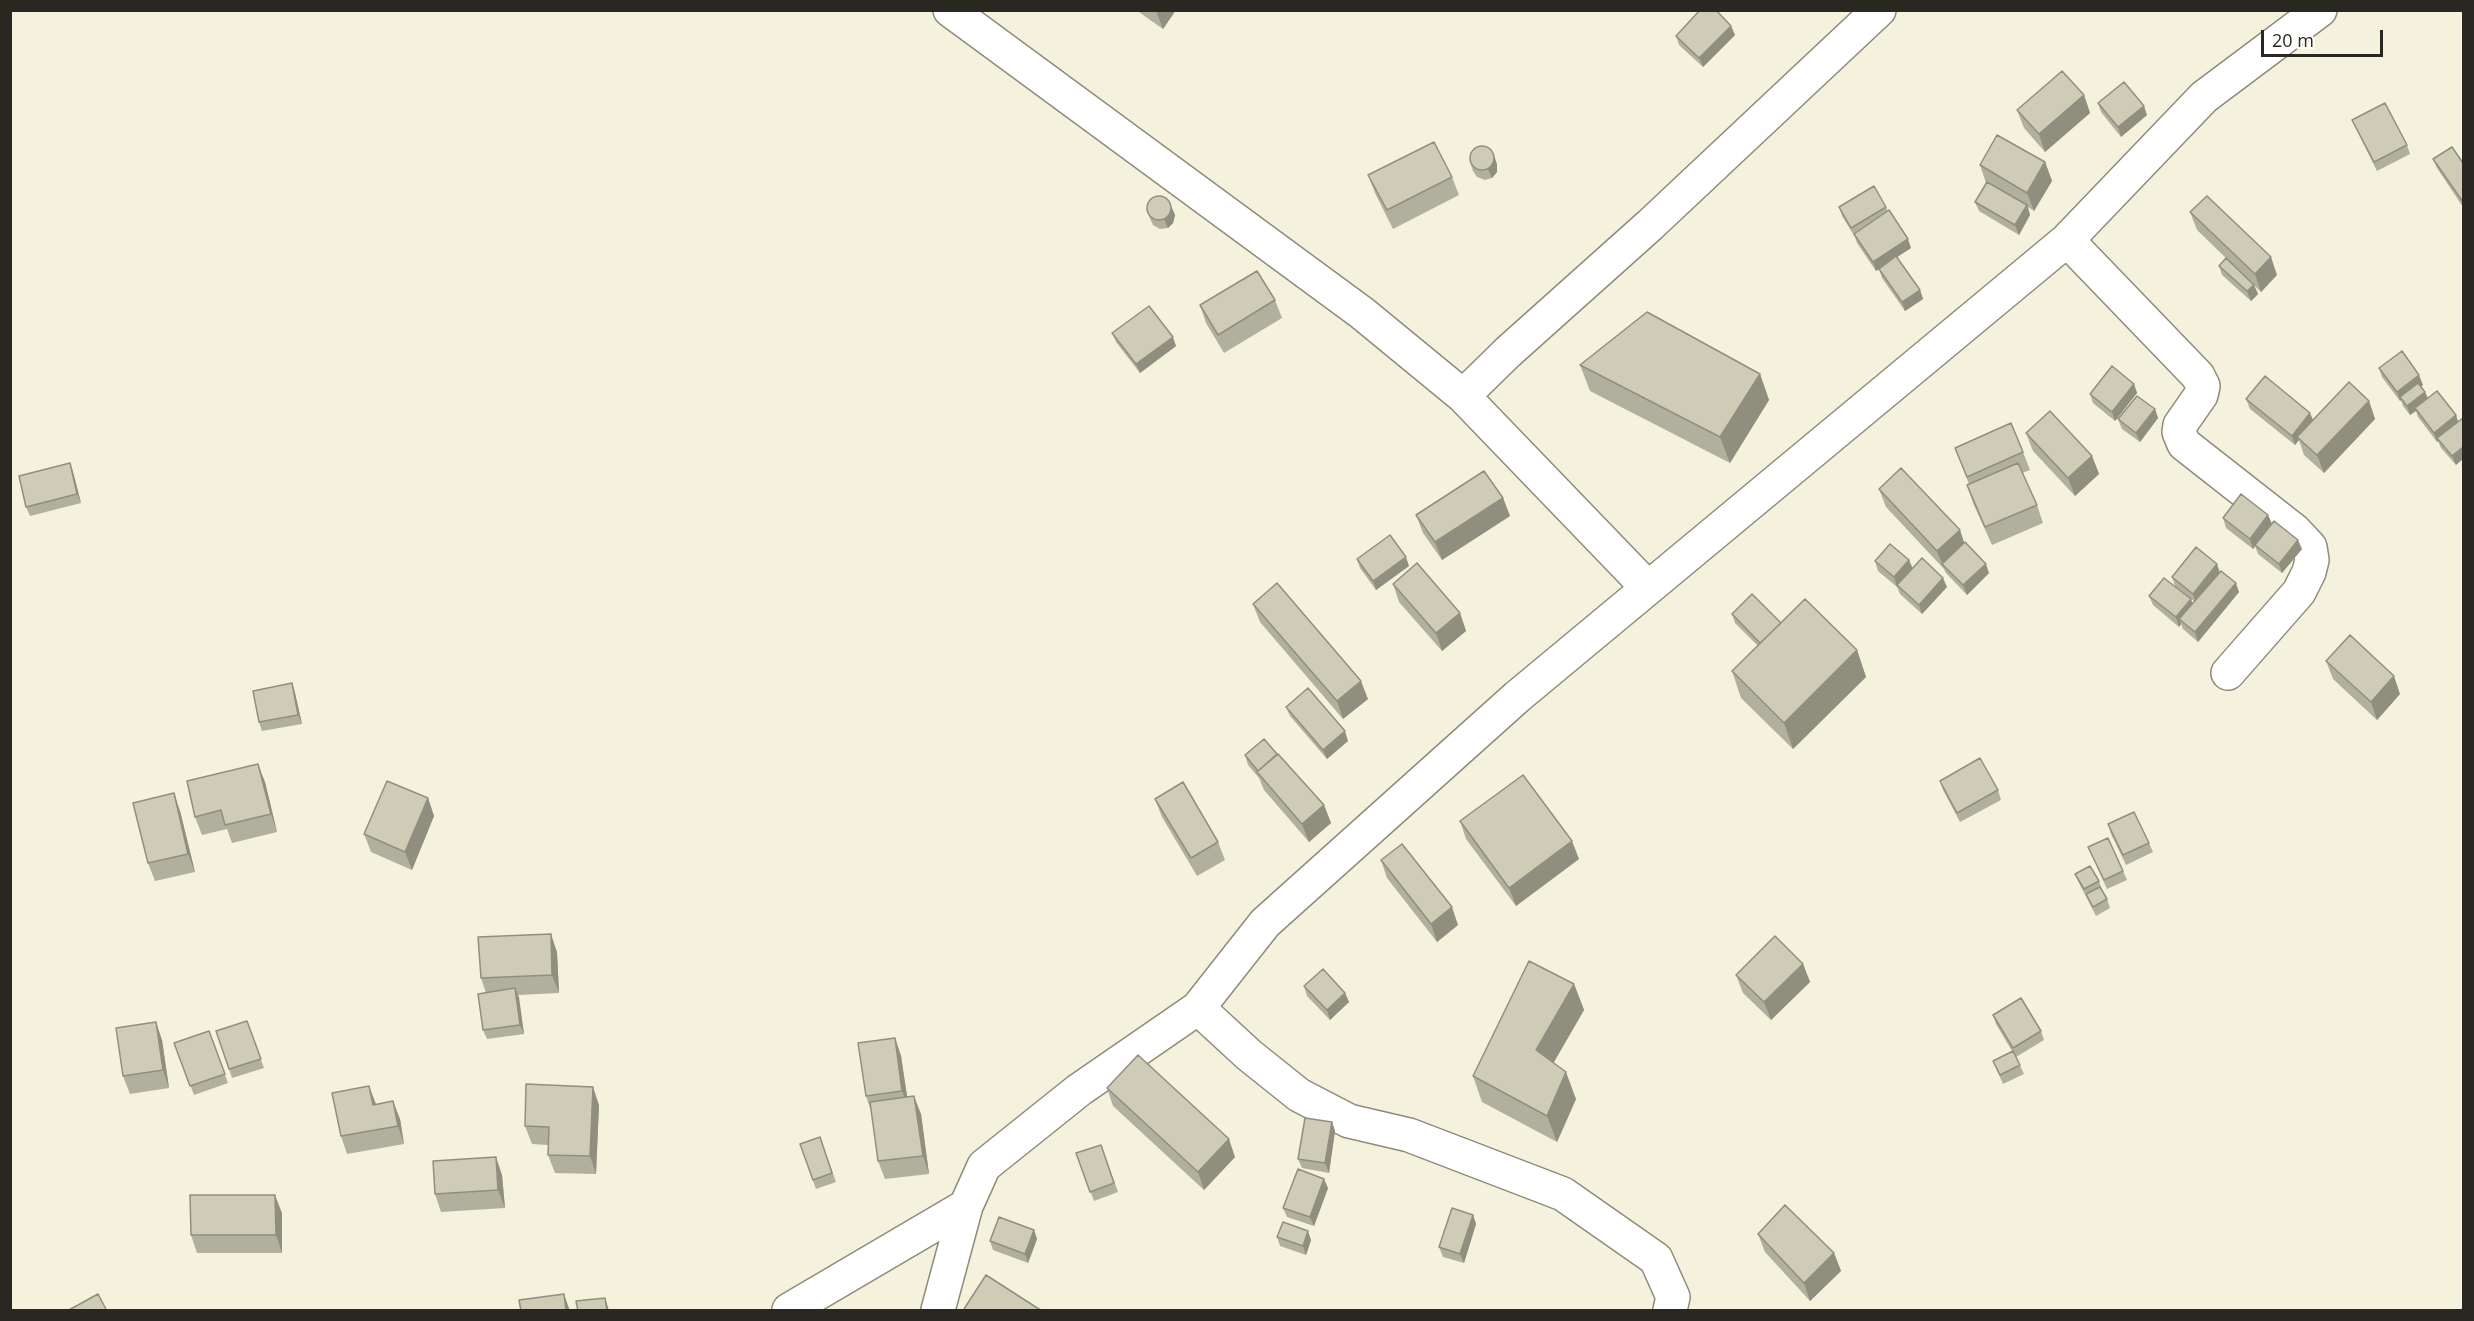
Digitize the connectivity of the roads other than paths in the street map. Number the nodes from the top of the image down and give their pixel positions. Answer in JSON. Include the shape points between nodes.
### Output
{"nodes":[{"id":1,"x":950,"y":10,"type":"edge"},
{"id":2,"x":1879,"y":10,"type":"edge"},
{"id":3,"x":2320,"y":10,"type":"edge"},
{"id":4,"x":2067,"y":240,"type":"junction"},
{"id":5,"x":1463,"y":396,"type":"junction"},
{"id":6,"x":1648,"y":588,"type":"junction"},
{"id":7,"x":2228,"y":673,"type":"dead end"},
{"id":8,"x":1198,"y":1008,"type":"junction"},
{"id":9,"x":966,"y":1206,"type":"junction"},
{"id":10,"x":789,"y":1311,"type":"edge"},
{"id":11,"x":938,"y":1311,"type":"edge"},
{"id":12,"x":1670,"y":1311,"type":"edge"}],
"edges":[{"from":1,"to":5,"type":"street","via":[[1362,313]]},
{"from":2,"to":5,"type":"street"},
{"from":3,"to":4,"type":"street","via":[[2204,97]]},
{"from":4,"to":6,"type":"street"},
{"from":4,"to":7,"type":"street","via":[[2198,376],[2203,386],[2201,395],[2180,425],[2184,444],[2310,547],[2312,560],[2299,592]]},
{"from":5,"to":6,"type":"street"},
{"from":6,"to":8,"type":"street","via":[[1517,697],[1265,923]]},
{"from":8,"to":9,"type":"street","via":[[1079,1090],[984,1166]]},
{"from":8,"to":12,"type":"street","via":[[1299,1095],[1349,1121],[1409,1135],[1563,1194],[1656,1259],[1673,1297]]},
{"from":9,"to":10,"type":"street"},
{"from":9,"to":11,"type":"street"}]}
